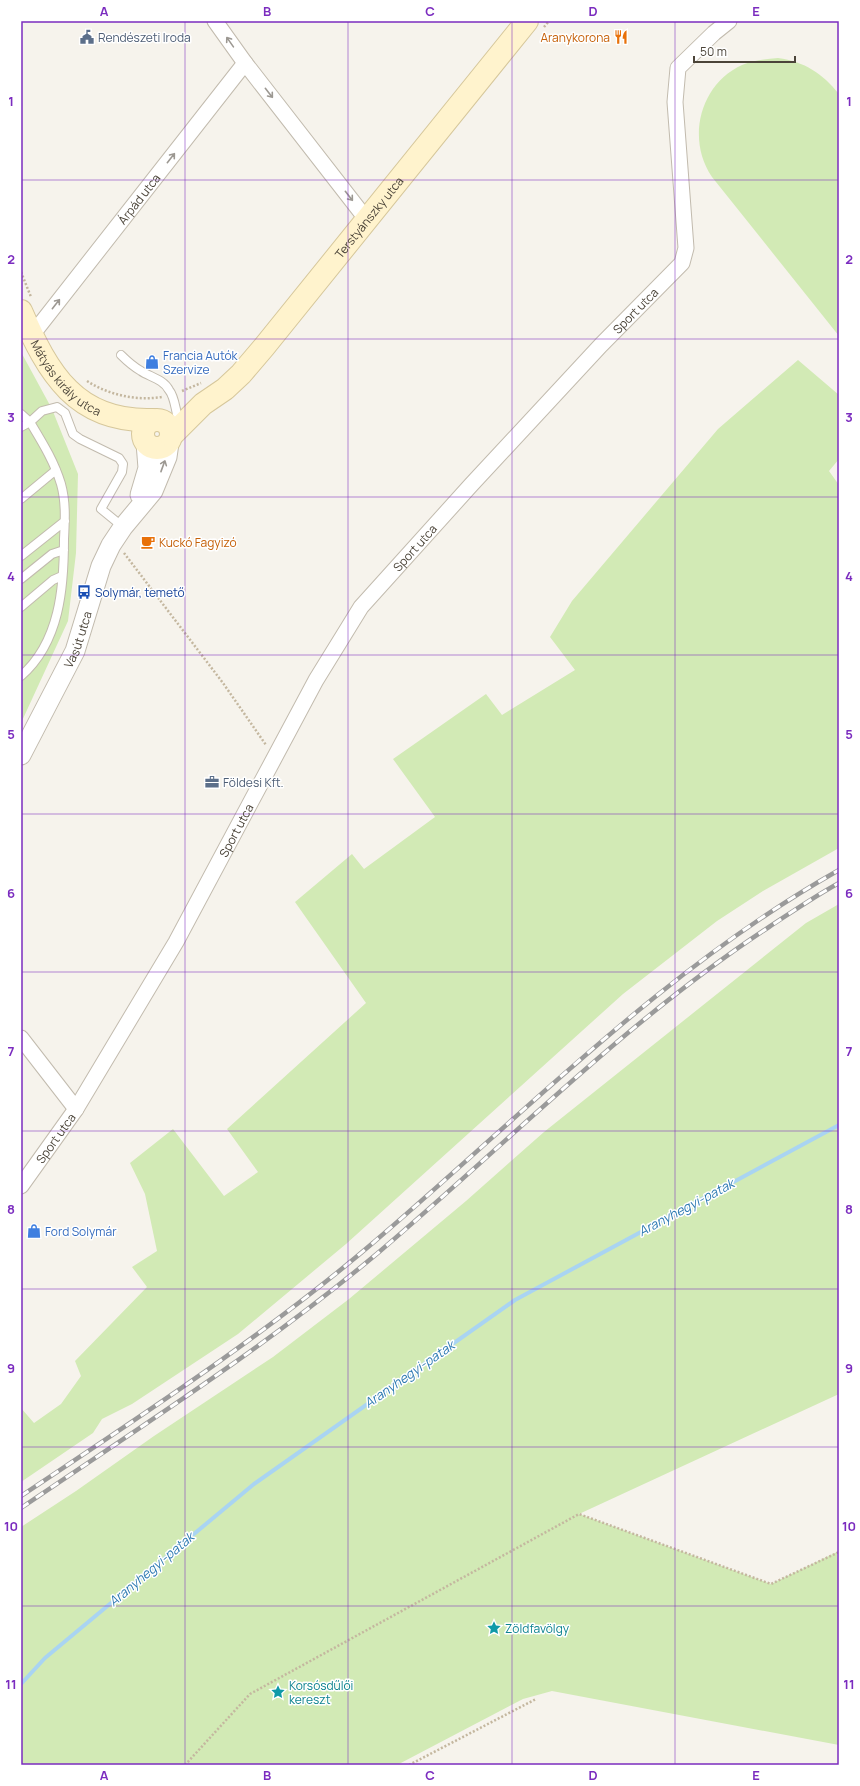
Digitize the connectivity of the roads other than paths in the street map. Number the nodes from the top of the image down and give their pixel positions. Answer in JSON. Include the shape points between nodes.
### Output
{"nodes":[{"id":1,"x":216,"y":21,"type":"edge"},
{"id":2,"x":526,"y":21,"type":"edge"},
{"id":3,"x":729,"y":21,"type":"edge"},
{"id":4,"x":245,"y":63,"type":"junction"},
{"id":5,"x":367,"y":220,"type":"junction"},
{"id":6,"x":21,"y":311,"type":"edge"},
{"id":7,"x":36,"y":329,"type":"junction"},
{"id":8,"x":121,"y":355,"type":"dead end"},
{"id":9,"x":21,"y":414,"type":"edge"},
{"id":10,"x":30,"y":422,"type":"junction"},
{"id":11,"x":161,"y":426,"type":"junction"},
{"id":12,"x":21,"y":427,"type":"edge"},
{"id":13,"x":56,"y":470,"type":"junction"},
{"id":14,"x":21,"y":499,"type":"edge"},
{"id":15,"x":65,"y":521,"type":"junction"},
{"id":16,"x":125,"y":524,"type":"junction"},
{"id":17,"x":64,"y":550,"type":"junction"},
{"id":18,"x":21,"y":556,"type":"edge"},
{"id":19,"x":62,"y":576,"type":"junction"},
{"id":20,"x":21,"y":578,"type":"edge"},
{"id":21,"x":21,"y":607,"type":"edge"},
{"id":22,"x":21,"y":676,"type":"edge"},
{"id":23,"x":21,"y":755,"type":"edge"},
{"id":24,"x":22,"y":1043,"type":"edge"},
{"id":25,"x":76,"y":1109,"type":"junction"},
{"id":26,"x":21,"y":1186,"type":"edge"}],
"edges":[{"from":4,"to":1,"type":"street","one_way":true},
{"from":2,"to":5,"type":"main road","name":"Terstyánszky utca"},
{"from":3,"to":25,"type":"street","name":"Sport utca","via":[[678,68],[675,102],[686,248],[682,263],[601,345],[361,607],[316,680],[176,942]]},
{"from":4,"to":5,"type":"street","one_way":true},
{"from":7,"to":4,"type":"street","name":"Árpád utca","one_way":true},
{"from":5,"to":11,"type":"main road","name":"Terstyánszky utca","via":[[241,374],[225,390]]},
{"from":6,"to":7,"type":"main road","name":"Mátyás király utca"},
{"from":7,"to":11,"type":"main road","name":"Mátyás király utca","via":[[44,357],[70,393],[89,406],[108,414]]},
{"from":8,"to":11,"type":"lane","via":[[138,370],[166,385]]},
{"from":9,"to":10,"type":"lane"},
{"from":10,"to":12,"type":"lane"},
{"from":10,"to":13,"type":"lane"},
{"from":10,"to":16,"type":"lane","via":[[42,411],[57,408],[65,413],[73,434],[119,458],[123,464],[122,472],[101,509]]},
{"from":11,"to":16,"type":"street","name":"Vasút utca","via":[[167,457],[153,491]]},
{"from":13,"to":14,"type":"lane"},
{"from":13,"to":15,"type":"lane","via":[[65,507]]},
{"from":15,"to":17,"type":"lane"},
{"from":15,"to":18,"type":"lane"},
{"from":16,"to":23,"type":"street","name":"Vasút utca","via":[[101,566],[75,651]]},
{"from":17,"to":19,"type":"lane"},
{"from":17,"to":20,"type":"lane","via":[[52,554]]},
{"from":19,"to":21,"type":"lane","via":[[53,580]]},
{"from":19,"to":22,"type":"lane","via":[[60,606],[54,626],[34,662]]},
{"from":24,"to":25,"type":"street","name":"Sport utca"},
{"from":25,"to":26,"type":"street","name":"Sport utca"}]}
